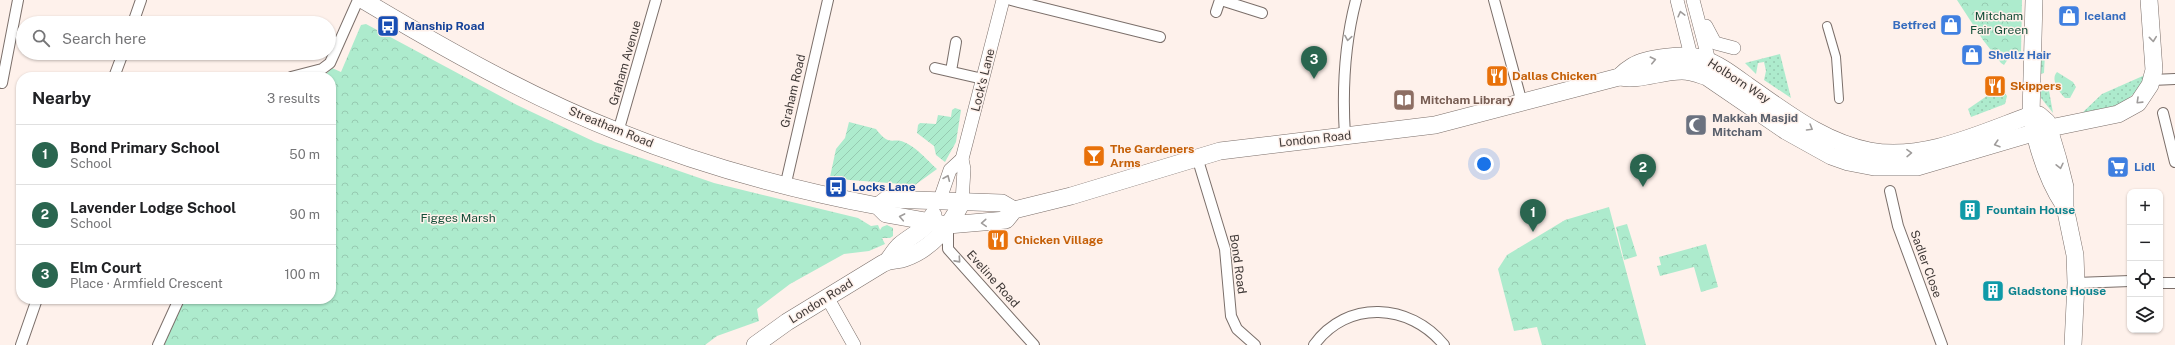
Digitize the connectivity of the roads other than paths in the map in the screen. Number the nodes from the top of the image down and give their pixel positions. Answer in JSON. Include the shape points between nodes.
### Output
{"nodes":[{"id":1,"x":18,"y":0,"type":"edge"},
{"id":2,"x":141,"y":0,"type":"edge"},
{"id":3,"x":358,"y":0,"type":"edge"},
{"id":4,"x":656,"y":0,"type":"edge"},
{"id":5,"x":828,"y":0,"type":"edge"},
{"id":6,"x":1003,"y":0,"type":"edge"},
{"id":7,"x":1011,"y":0,"type":"edge"},
{"id":8,"x":1220,"y":0,"type":"edge"},
{"id":9,"x":1356,"y":0,"type":"edge"},
{"id":10,"x":1494,"y":0,"type":"edge"},
{"id":11,"x":1677,"y":0,"type":"edge"},
{"id":12,"x":1693,"y":0,"type":"edge"},
{"id":13,"x":1698,"y":0,"type":"edge"},
{"id":14,"x":2034,"y":0,"type":"edge"},
{"id":15,"x":2149,"y":0,"type":"edge"},
{"id":16,"x":358,"y":5,"type":"edge"},
{"id":17,"x":1216,"y":12,"type":"dead end"},
{"id":18,"x":1262,"y":13,"type":"dead end"},
{"id":19,"x":135,"y":16,"type":"edge"},
{"id":20,"x":1827,"y":26,"type":"dead end"},
{"id":21,"x":1160,"y":37,"type":"dead end"},
{"id":22,"x":956,"y":42,"type":"dead end"},
{"id":23,"x":1734,"y":48,"type":"dead end"},
{"id":24,"x":336,"y":51,"type":"edge"},
{"id":25,"x":1692,"y":56,"type":"junction"},
{"id":26,"x":120,"y":60,"type":"edge"},
{"id":27,"x":331,"y":60,"type":"edge"},
{"id":28,"x":1704,"y":67,"type":"junction"},
{"id":29,"x":935,"y":68,"type":"dead end"},
{"id":30,"x":951,"y":71,"type":"junction"},
{"id":31,"x":116,"y":72,"type":"edge"},
{"id":32,"x":310,"y":72,"type":"edge"},
{"id":33,"x":1619,"y":77,"type":"junction"},
{"id":34,"x":2175,"y":78,"type":"edge"},
{"id":35,"x":983,"y":79,"type":"junction"},
{"id":36,"x":2152,"y":80,"type":"junction"},
{"id":37,"x":2,"y":83,"type":"dead end"},
{"id":38,"x":1839,"y":99,"type":"dead end"},
{"id":39,"x":1522,"y":104,"type":"junction"},
{"id":40,"x":2163,"y":112,"type":"dead end"},
{"id":41,"x":2031,"y":115,"type":"junction"},
{"id":42,"x":2042,"y":131,"type":"junction"},
{"id":43,"x":618,"y":132,"type":"junction"},
{"id":44,"x":1345,"y":136,"type":"junction"},
{"id":45,"x":1197,"y":157,"type":"junction"},
{"id":46,"x":962,"y":159,"type":"junction"},
{"id":47,"x":2175,"y":162,"type":"edge"},
{"id":48,"x":785,"y":187,"type":"junction"},
{"id":49,"x":1890,"y":191,"type":"dead end"},
{"id":50,"x":939,"y":202,"type":"junction"},
{"id":51,"x":962,"y":202,"type":"junction"},
{"id":52,"x":878,"y":206,"type":"junction"},
{"id":53,"x":1014,"y":210,"type":"junction"},
{"id":54,"x":930,"y":223,"type":"junction"},
{"id":55,"x":948,"y":225,"type":"junction"},
{"id":56,"x":889,"y":259,"type":"junction"},
{"id":57,"x":2127,"y":281,"type":"edge"},
{"id":58,"x":2076,"y":283,"type":"junction"},
{"id":59,"x":2163,"y":283,"type":"edge"},
{"id":60,"x":2175,"y":283,"type":"edge"},
{"id":61,"x":827,"y":297,"type":"junction"},
{"id":62,"x":35,"y":304,"type":"edge"},
{"id":63,"x":177,"y":304,"type":"edge"},
{"id":64,"x":21,"y":345,"type":"edge"},
{"id":65,"x":158,"y":345,"type":"edge"},
{"id":66,"x":755,"y":345,"type":"edge"},
{"id":67,"x":854,"y":345,"type":"edge"},
{"id":68,"x":1034,"y":345,"type":"edge"},
{"id":69,"x":1255,"y":345,"type":"edge"},
{"id":70,"x":1314,"y":345,"type":"edge"},
{"id":71,"x":1444,"y":345,"type":"edge"},
{"id":72,"x":1942,"y":345,"type":"edge"},
{"id":73,"x":2073,"y":345,"type":"edge"}],
"edges":[{"from":1,"to":37,"type":"street"},
{"from":2,"to":19,"type":"street"},
{"from":3,"to":16,"type":"street"},
{"from":4,"to":43,"type":"street","name":"Graham Avenue"},
{"from":5,"to":48,"type":"street","name":"Graham Road"},
{"from":6,"to":35,"type":"street","name":"Lock's Lane"},
{"from":7,"to":21,"type":"street"},
{"from":8,"to":17,"type":"street"},
{"from":8,"to":18,"type":"street"},
{"from":9,"to":44,"type":"street","one_way":true,"via":[[1343,72]]},
{"from":10,"to":39,"type":"street"},
{"from":25,"to":11,"type":"street","one_way":true},
{"from":12,"to":28,"type":"street"},
{"from":13,"to":23,"type":"street","via":[[1710,37],[1715,43]]},
{"from":14,"to":41,"type":"main road"},
{"from":15,"to":36,"type":"main road","one_way":true,"via":[[2154,60]]},
{"from":16,"to":24,"type":"street"},
{"from":16,"to":43,"type":"main road","name":"Streatham Road","via":[[418,32],[504,78]]},
{"from":20,"to":38,"type":"street","via":[[1836,57]]},
{"from":22,"to":30,"type":"street"},
{"from":25,"to":28,"type":"main road","name":"Holborn Way"},
{"from":33,"to":25,"type":"main road","name":"Holborn Way","one_way":true,"via":[[1634,65],[1667,57]]},
{"from":26,"to":31,"type":"street"},
{"from":27,"to":32,"type":"street","via":[[322,69]]},
{"from":28,"to":33,"type":"main road","name":"Holborn Way","via":[[1631,79]]},
{"from":28,"to":41,"type":"main road","name":"Holborn Way","one_way":true,"via":[[1721,67],[1819,133],[1841,143],[1870,151],[1915,153]]},
{"from":42,"to":28,"type":"main road","name":"Holborn Way","one_way":true,"via":[[1917,167],[1874,167],[1848,162],[1815,149],[1710,79]]},
{"from":29,"to":30,"type":"street"},
{"from":30,"to":35,"type":"street"},
{"from":33,"to":39,"type":"main road","name":"London Road"},
{"from":34,"to":36,"type":"street"},
{"from":35,"to":46,"type":"street","name":"Lock's Lane"},
{"from":36,"to":42,"type":"main road","name":"Holborn Way","one_way":true,"via":[[2144,96],[2128,110]]},
{"from":39,"to":44,"type":"main road","name":"London Road","via":[[1435,125]]},
{"from":40,"to":47,"type":"street"},
{"from":41,"to":42,"type":"main road"},
{"from":42,"to":58,"type":"main road","via":[[2050,180],[2065,207],[2075,255]]},
{"from":43,"to":48,"type":"main road","name":"Streatham Road","via":[[696,160]]},
{"from":44,"to":45,"type":"main road","name":"London Road","via":[[1232,148]]},
{"from":45,"to":53,"type":"main road","name":"London Road","via":[[1071,196]]},
{"from":45,"to":69,"type":"street","name":"Bond Road","via":[[1225,249],[1230,281],[1231,316],[1237,329]]},
{"from":50,"to":46,"type":"street","name":"Lock's Lane","one_way":true,"via":[[950,170]]},
{"from":46,"to":51,"type":"street","name":"Lock's Lane"},
{"from":48,"to":52,"type":"main road","name":"Streatham Road"},
{"from":49,"to":72,"type":"street","name":"Sadler Close","via":[[1898,226]]},
{"from":50,"to":51,"type":"main road"},
{"from":50,"to":52,"type":"main road","via":[[886,199]]},
{"from":50,"to":54,"type":"main road"},
{"from":51,"to":53,"type":"main road","via":[[1002,203]]},
{"from":51,"to":55,"type":"main road"},
{"from":54,"to":52,"type":"main road","name":"Streatham Road","one_way":true,"via":[[886,214]]},
{"from":53,"to":55,"type":"main road","name":"London Road","one_way":true,"via":[[1006,220],[1000,222]]},
{"from":54,"to":55,"type":"main road","name":"Streatham Road"},
{"from":54,"to":56,"type":"main road","name":"London Road","via":[[898,247]]},
{"from":55,"to":56,"type":"main road","name":"London Road","via":[[924,248],[904,259]]},
{"from":55,"to":68,"type":"street","name":"Eveline Road","one_way":true,"via":[[948,249]]},
{"from":56,"to":61,"type":"main road","name":"London Road"},
{"from":57,"to":58,"type":"street"},
{"from":58,"to":73,"type":"main road"},
{"from":59,"to":60,"type":"street"},
{"from":61,"to":66,"type":"main road","name":"London Road"},
{"from":61,"to":67,"type":"street"},
{"from":62,"to":64,"type":"street"},
{"from":63,"to":65,"type":"street"},
{"from":70,"to":71,"type":"street","via":[[1323,334],[1346,319],[1378,312],[1400,314],[1412,319],[1431,330]]}]}
